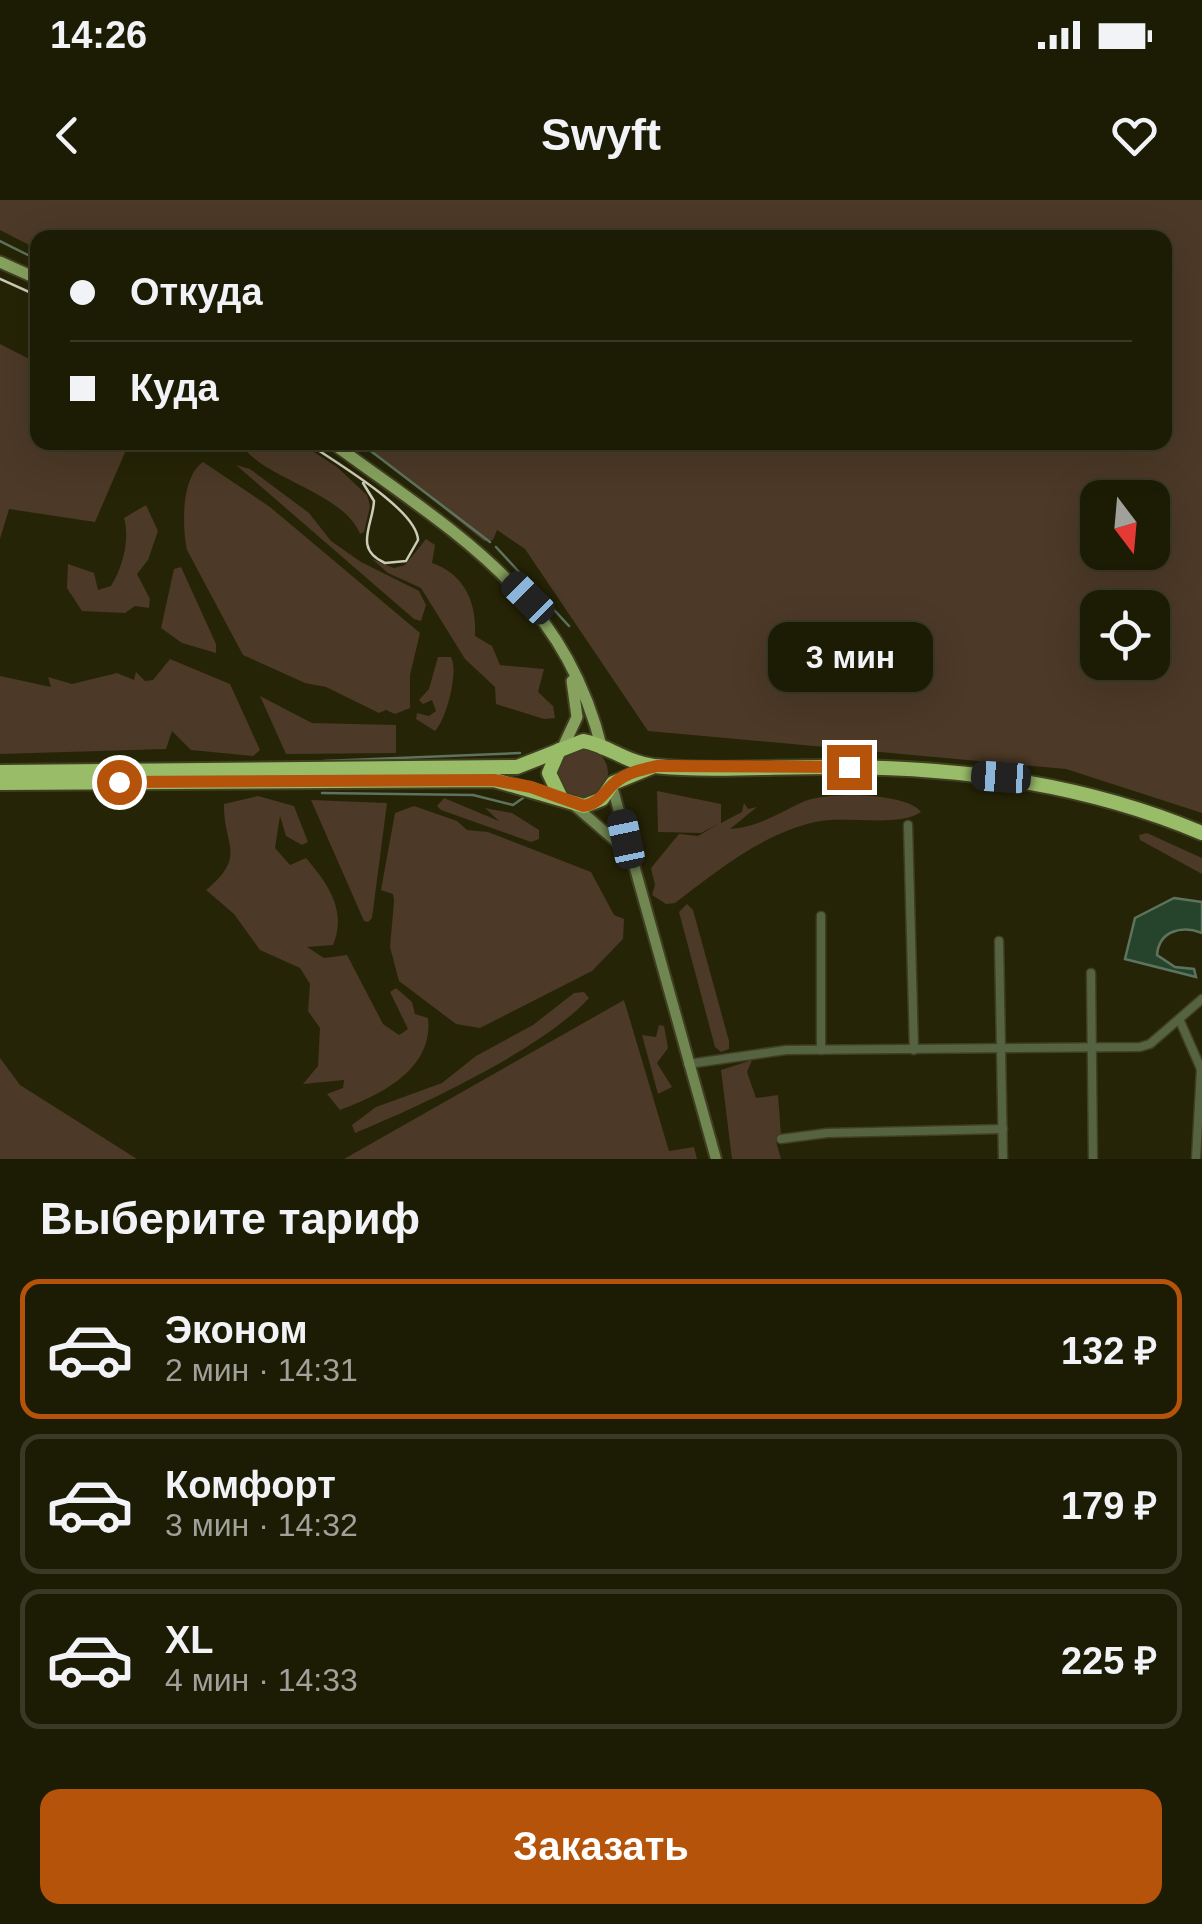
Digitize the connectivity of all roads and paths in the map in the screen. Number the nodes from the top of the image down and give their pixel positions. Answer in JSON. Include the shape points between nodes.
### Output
{"nodes":[{"id":1,"x":0,"y":262,"type":"edge"},
{"id":2,"x":30,"y":276,"type":"edge"},
{"id":3,"x":341,"y":450,"type":"edge"},
{"id":4,"x":567,"y":653,"type":"junction"},
{"id":5,"x":561,"y":749,"type":"junction"},
{"id":6,"x":604,"y":750,"type":"junction"},
{"id":7,"x":657,"y":766,"type":"junction"},
{"id":8,"x":0,"y":772,"type":"edge"},
{"id":9,"x":0,"y":784,"type":"edge"},
{"id":10,"x":612,"y":784,"type":"junction"},
{"id":11,"x":570,"y":803,"type":"junction"},
{"id":12,"x":908,"y":825,"type":"dead end"},
{"id":13,"x":1202,"y":833,"type":"edge"},
{"id":14,"x":629,"y":853,"type":"junction"},
{"id":15,"x":821,"y":916,"type":"dead end"},
{"id":16,"x":999,"y":941,"type":"dead end"},
{"id":17,"x":1091,"y":972,"type":"dead end"},
{"id":18,"x":1201,"y":1001,"type":"edge"},
{"id":19,"x":1180,"y":1021,"type":"junction"},
{"id":20,"x":1094,"y":1048,"type":"junction"},
{"id":21,"x":820,"y":1050,"type":"junction"},
{"id":22,"x":914,"y":1050,"type":"junction"},
{"id":23,"x":1002,"y":1050,"type":"junction"},
{"id":24,"x":688,"y":1064,"type":"junction"},
{"id":25,"x":1003,"y":1130,"type":"junction"},
{"id":26,"x":781,"y":1139,"type":"dead end"},
{"id":27,"x":716,"y":1159,"type":"edge"},
{"id":28,"x":1004,"y":1159,"type":"edge"},
{"id":29,"x":1094,"y":1159,"type":"edge"},
{"id":30,"x":1196,"y":1159,"type":"edge"}],
"edges":[{"from":1,"to":2,"type":"main road"},
{"from":3,"to":4,"type":"main road","via":[[498,570],[546,619]]},
{"from":4,"to":5,"type":"main road","via":[[578,710]]},
{"from":4,"to":6,"type":"main road"},
{"from":5,"to":6,"type":"highway","via":[[582,741]]},
{"from":5,"to":8,"type":"highway","via":[[517,767]]},
{"from":5,"to":11,"type":"highway","via":[[550,765],[550,782]]},
{"from":6,"to":7,"type":"highway"},
{"from":6,"to":10,"type":"highway","via":[[614,766]]},
{"from":7,"to":10,"type":"highway"},
{"from":7,"to":13,"type":"highway","via":[[849,767],[1001,777],[1096,796]]},
{"from":9,"to":11,"type":"highway","via":[[475,780],[512,783]]},
{"from":10,"to":11,"type":"highway","via":[[593,804]]},
{"from":10,"to":14,"type":"main road"},
{"from":11,"to":14,"type":"main road"},
{"from":12,"to":22,"type":"street"},
{"from":14,"to":24,"type":"main road"},
{"from":15,"to":21,"type":"street"},
{"from":16,"to":23,"type":"street"},
{"from":17,"to":20,"type":"street"},
{"from":18,"to":19,"type":"street"},
{"from":19,"to":20,"type":"street","via":[[1150,1044]]},
{"from":19,"to":30,"type":"street","via":[[1201,1069]]},
{"from":20,"to":23,"type":"street"},
{"from":20,"to":29,"type":"street"},
{"from":21,"to":22,"type":"street"},
{"from":21,"to":24,"type":"street","via":[[756,1051]]},
{"from":22,"to":23,"type":"street"},
{"from":23,"to":25,"type":"street"},
{"from":24,"to":27,"type":"main road"},
{"from":25,"to":26,"type":"street"},
{"from":25,"to":28,"type":"street"}]}
